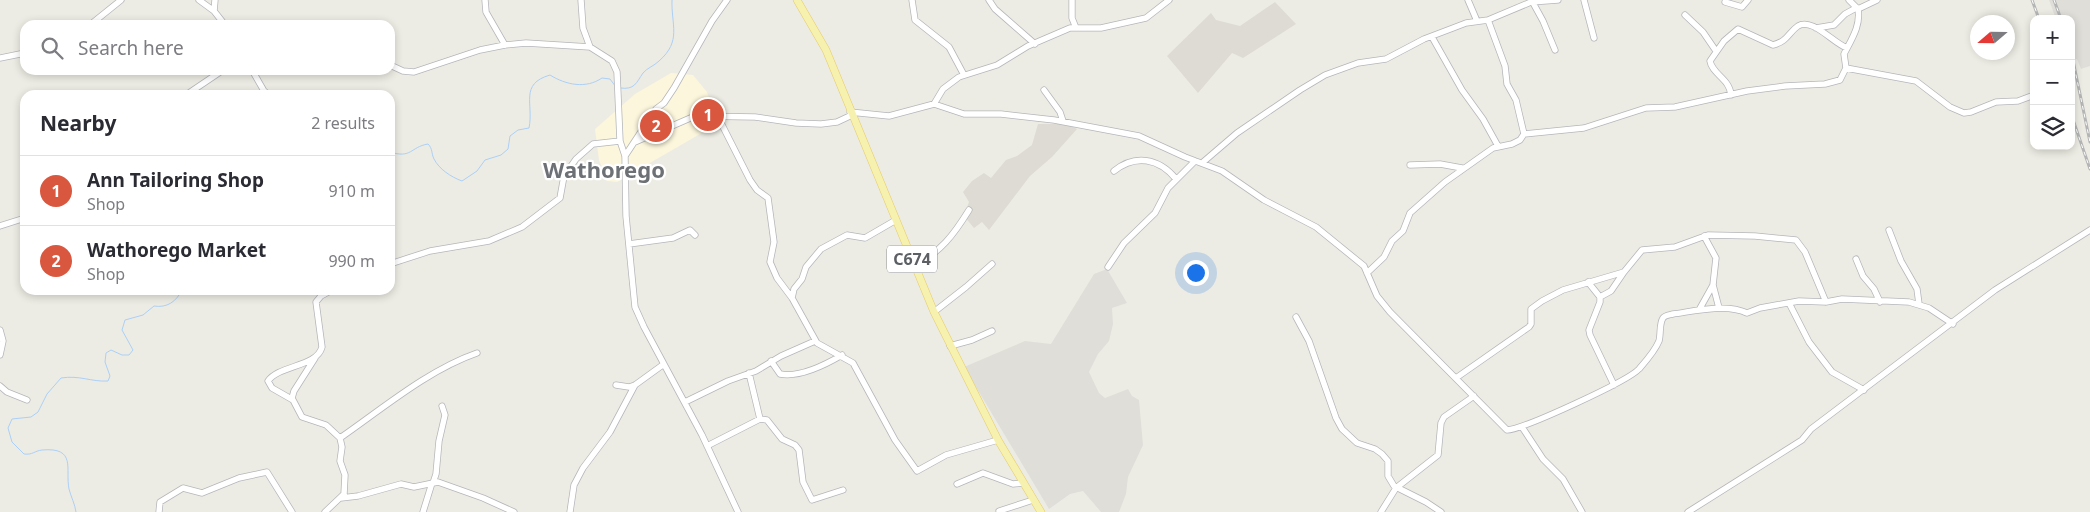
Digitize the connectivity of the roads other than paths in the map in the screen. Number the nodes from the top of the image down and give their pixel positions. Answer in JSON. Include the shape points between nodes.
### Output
{"nodes":[{"id":1,"x":121,"y":0,"type":"edge"},
{"id":2,"x":199,"y":0,"type":"edge"},
{"id":3,"x":215,"y":0,"type":"edge"},
{"id":4,"x":485,"y":0,"type":"edge"},
{"id":5,"x":581,"y":0,"type":"edge"},
{"id":6,"x":727,"y":0,"type":"edge"},
{"id":7,"x":797,"y":0,"type":"edge"},
{"id":8,"x":912,"y":0,"type":"edge"},
{"id":9,"x":989,"y":0,"type":"edge"},
{"id":10,"x":1072,"y":0,"type":"edge"},
{"id":11,"x":1170,"y":0,"type":"edge"},
{"id":12,"x":1468,"y":0,"type":"edge"},
{"id":13,"x":1558,"y":0,"type":"edge"},
{"id":14,"x":1584,"y":0,"type":"edge"},
{"id":15,"x":1748,"y":0,"type":"edge"},
{"id":16,"x":1848,"y":0,"type":"edge"},
{"id":17,"x":1877,"y":0,"type":"edge"},
{"id":18,"x":1532,"y":1,"type":"junction"},
{"id":19,"x":1725,"y":2,"type":"dead end"},
{"id":20,"x":1857,"y":8,"type":"junction"},
{"id":21,"x":214,"y":11,"type":"junction"},
{"id":22,"x":1685,"y":15,"type":"dead end"},
{"id":23,"x":96,"y":20,"type":"edge"},
{"id":24,"x":221,"y":20,"type":"edge"},
{"id":25,"x":1477,"y":20,"type":"junction"},
{"id":26,"x":1488,"y":20,"type":"junction"},
{"id":27,"x":1076,"y":28,"type":"junction"},
{"id":28,"x":1816,"y":28,"type":"junction"},
{"id":29,"x":1432,"y":36,"type":"junction"},
{"id":30,"x":1594,"y":38,"type":"dead end"},
{"id":31,"x":1035,"y":44,"type":"junction"},
{"id":32,"x":505,"y":45,"type":"junction"},
{"id":33,"x":590,"y":47,"type":"junction"},
{"id":34,"x":1847,"y":48,"type":"junction"},
{"id":35,"x":1555,"y":50,"type":"dead end"},
{"id":36,"x":1716,"y":51,"type":"junction"},
{"id":37,"x":20,"y":53,"type":"edge"},
{"id":38,"x":1,"y":57,"type":"edge"},
{"id":39,"x":395,"y":67,"type":"edge"},
{"id":40,"x":1846,"y":68,"type":"junction"},
{"id":41,"x":216,"y":75,"type":"edge"},
{"id":42,"x":255,"y":75,"type":"edge"},
{"id":43,"x":964,"y":75,"type":"junction"},
{"id":44,"x":193,"y":90,"type":"edge"},
{"id":45,"x":263,"y":90,"type":"edge"},
{"id":46,"x":1044,"y":90,"type":"dead end"},
{"id":47,"x":1731,"y":95,"type":"junction"},
{"id":48,"x":2030,"y":96,"type":"edge"},
{"id":49,"x":934,"y":104,"type":"junction"},
{"id":50,"x":851,"y":114,"type":"junction"},
{"id":51,"x":718,"y":117,"type":"junction"},
{"id":52,"x":1063,"y":121,"type":"junction"},
{"id":53,"x":1524,"y":134,"type":"junction"},
{"id":54,"x":620,"y":141,"type":"junction"},
{"id":55,"x":635,"y":142,"type":"junction"},
{"id":56,"x":1498,"y":146,"type":"junction"},
{"id":57,"x":625,"y":156,"type":"junction"},
{"id":58,"x":1195,"y":161,"type":"junction"},
{"id":59,"x":1202,"y":163,"type":"junction"},
{"id":60,"x":1410,"y":164,"type":"dead end"},
{"id":61,"x":1462,"y":168,"type":"junction"},
{"id":62,"x":1114,"y":171,"type":"dead end"},
{"id":63,"x":1176,"y":179,"type":"junction"},
{"id":64,"x":969,"y":210,"type":"dead end"},
{"id":65,"x":20,"y":220,"type":"edge"},
{"id":66,"x":896,"y":220,"type":"junction"},
{"id":67,"x":0,"y":226,"type":"edge"},
{"id":68,"x":1889,"y":230,"type":"dead end"},
{"id":69,"x":2090,"y":230,"type":"edge"},
{"id":70,"x":695,"y":235,"type":"dead end"},
{"id":71,"x":1704,"y":236,"type":"junction"},
{"id":72,"x":628,"y":244,"type":"junction"},
{"id":73,"x":1856,"y":259,"type":"dead end"},
{"id":74,"x":395,"y":262,"type":"edge"},
{"id":75,"x":992,"y":264,"type":"dead end"},
{"id":76,"x":914,"y":266,"type":"junction"},
{"id":77,"x":1108,"y":267,"type":"dead end"},
{"id":78,"x":1624,"y":272,"type":"junction"},
{"id":79,"x":1368,"y":273,"type":"junction"},
{"id":80,"x":1588,"y":282,"type":"junction"},
{"id":81,"x":1713,"y":285,"type":"junction"},
{"id":82,"x":323,"y":295,"type":"edge"},
{"id":83,"x":1600,"y":297,"type":"junction"},
{"id":84,"x":792,"y":298,"type":"junction"},
{"id":85,"x":1826,"y":302,"type":"junction"},
{"id":86,"x":1880,"y":302,"type":"junction"},
{"id":87,"x":1789,"y":303,"type":"junction"},
{"id":88,"x":1919,"y":304,"type":"junction"},
{"id":89,"x":1719,"y":308,"type":"junction"},
{"id":90,"x":1698,"y":310,"type":"junction"},
{"id":91,"x":934,"y":312,"type":"junction"},
{"id":92,"x":1296,"y":317,"type":"dead end"},
{"id":93,"x":1952,"y":324,"type":"junction"},
{"id":94,"x":0,"y":330,"type":"edge"},
{"id":95,"x":992,"y":332,"type":"dead end"},
{"id":96,"x":815,"y":341,"type":"junction"},
{"id":97,"x":950,"y":346,"type":"junction"},
{"id":98,"x":476,"y":353,"type":"dead end"},
{"id":99,"x":0,"y":355,"type":"edge"},
{"id":100,"x":842,"y":355,"type":"junction"},
{"id":101,"x":315,"y":358,"type":"junction"},
{"id":102,"x":771,"y":361,"type":"junction"},
{"id":103,"x":664,"y":364,"type":"junction"},
{"id":104,"x":749,"y":374,"type":"junction"},
{"id":105,"x":1456,"y":378,"type":"junction"},
{"id":106,"x":616,"y":385,"type":"dead end"},
{"id":107,"x":635,"y":385,"type":"junction"},
{"id":108,"x":1614,"y":385,"type":"junction"},
{"id":109,"x":0,"y":386,"type":"edge"},
{"id":110,"x":1864,"y":390,"type":"junction"},
{"id":111,"x":1474,"y":396,"type":"junction"},
{"id":112,"x":292,"y":398,"type":"junction"},
{"id":113,"x":27,"y":400,"type":"dead end"},
{"id":114,"x":685,"y":402,"type":"junction"},
{"id":115,"x":442,"y":406,"type":"dead end"},
{"id":116,"x":760,"y":418,"type":"junction"},
{"id":117,"x":1522,"y":427,"type":"junction"},
{"id":118,"x":340,"y":438,"type":"junction"},
{"id":119,"x":998,"y":440,"type":"junction"},
{"id":120,"x":707,"y":446,"type":"junction"},
{"id":121,"x":432,"y":483,"type":"junction"},
{"id":122,"x":1023,"y":483,"type":"junction"},
{"id":123,"x":958,"y":484,"type":"dead end"},
{"id":124,"x":1396,"y":488,"type":"junction"},
{"id":125,"x":843,"y":490,"type":"dead end"},
{"id":126,"x":341,"y":498,"type":"junction"},
{"id":127,"x":1034,"y":500,"type":"junction"},
{"id":128,"x":999,"y":511,"type":"dead end"},
{"id":129,"x":159,"y":512,"type":"edge"},
{"id":130,"x":292,"y":512,"type":"edge"},
{"id":131,"x":325,"y":512,"type":"edge"},
{"id":132,"x":423,"y":512,"type":"edge"},
{"id":133,"x":514,"y":512,"type":"edge"},
{"id":134,"x":570,"y":512,"type":"edge"},
{"id":135,"x":738,"y":512,"type":"edge"},
{"id":136,"x":1040,"y":512,"type":"edge"},
{"id":137,"x":1381,"y":512,"type":"edge"},
{"id":138,"x":1441,"y":512,"type":"edge"},
{"id":139,"x":1582,"y":512,"type":"edge"},
{"id":140,"x":1688,"y":512,"type":"edge"}],
"edges":[{"from":1,"to":23,"type":"street"},
{"from":2,"to":21,"type":"street"},
{"from":3,"to":21,"type":"street"},
{"from":4,"to":32,"type":"street","via":[[486,12]]},
{"from":5,"to":33,"type":"street","via":[[583,28]]},
{"from":6,"to":55,"type":"street","via":[[664,104],[656,109]]},
{"from":7,"to":50,"type":"main road","number":"C674","via":[[826,50]]},
{"from":8,"to":43,"type":"street","via":[[915,20],[949,47]]},
{"from":9,"to":31,"type":"street"},
{"from":10,"to":27,"type":"street","via":[[1072,18]]},
{"from":11,"to":27,"type":"street","via":[[1146,18],[1101,28]]},
{"from":12,"to":25,"type":"street"},
{"from":13,"to":18,"type":"street"},
{"from":14,"to":30,"type":"street"},
{"from":15,"to":19,"type":"street","via":[[1742,7]]},
{"from":16,"to":20,"type":"street"},
{"from":17,"to":20,"type":"street"},
{"from":18,"to":26,"type":"street"},
{"from":18,"to":35,"type":"street"},
{"from":20,"to":28,"type":"street","via":[[1834,25]]},
{"from":20,"to":34,"type":"street","via":[[1859,17]]},
{"from":21,"to":24,"type":"street"},
{"from":22,"to":36,"type":"street","via":[[1703,32]]},
{"from":25,"to":26,"type":"street"},
{"from":25,"to":29,"type":"street"},
{"from":26,"to":53,"type":"street","via":[[1505,66],[1507,84],[1516,100]]},
{"from":27,"to":31,"type":"street"},
{"from":28,"to":34,"type":"street"},
{"from":28,"to":36,"type":"street","via":[[1811,24],[1801,24],[1785,40],[1773,45],[1738,29]]},
{"from":29,"to":56,"type":"street"},
{"from":29,"to":59,"type":"street","via":[[1389,57],[1358,63],[1316,79],[1237,133]]},
{"from":31,"to":43,"type":"street","via":[[998,65]]},
{"from":32,"to":33,"type":"street"},
{"from":32,"to":39,"type":"street","via":[[414,72]]},
{"from":33,"to":54,"type":"street","via":[[612,61],[617,72]]},
{"from":34,"to":40,"type":"street","via":[[1844,54]]},
{"from":36,"to":47,"type":"street","via":[[1710,63],[1728,83]]},
{"from":37,"to":38,"type":"street"},
{"from":40,"to":47,"type":"street","via":[[1840,80],[1834,82]]},
{"from":40,"to":48,"type":"street","via":[[1916,81],[1950,107],[1964,113],[1996,102],[2018,101]]},
{"from":41,"to":44,"type":"street"},
{"from":42,"to":45,"type":"street"},
{"from":43,"to":49,"type":"street","via":[[943,89]]},
{"from":46,"to":52,"type":"street"},
{"from":47,"to":53,"type":"street","via":[[1675,107],[1646,108],[1584,128]]},
{"from":49,"to":50,"type":"street","via":[[889,116]]},
{"from":49,"to":52,"type":"street","via":[[972,115],[1001,114]]},
{"from":50,"to":51,"type":"street","via":[[837,122],[821,124]]},
{"from":50,"to":66,"type":"main road","number":"C674"},
{"from":51,"to":55,"type":"street","via":[[691,117]]},
{"from":51,"to":84,"type":"street","via":[[750,180],[768,198],[774,242],[770,262]]},
{"from":52,"to":58,"type":"street","via":[[1139,136]]},
{"from":53,"to":56,"type":"street","via":[[1516,142]]},
{"from":54,"to":57,"type":"street"},
{"from":54,"to":74,"type":"street","via":[[594,144],[576,159],[564,176],[560,198],[517,230],[489,242],[430,251]]},
{"from":55,"to":57,"type":"street"},
{"from":56,"to":61,"type":"street"},
{"from":57,"to":72,"type":"street"},
{"from":58,"to":59,"type":"street"},
{"from":58,"to":63,"type":"street"},
{"from":59,"to":79,"type":"street","via":[[1222,171],[1264,200],[1316,227],[1364,266]]},
{"from":60,"to":61,"type":"street"},
{"from":61,"to":79,"type":"street","via":[[1410,213],[1403,231]]},
{"from":62,"to":63,"type":"street","via":[[1129,161],[1146,161],[1164,167]]},
{"from":63,"to":77,"type":"street","via":[[1155,212],[1124,243]]},
{"from":64,"to":76,"type":"street","via":[[934,255]]},
{"from":65,"to":67,"type":"street"},
{"from":66,"to":76,"type":"main road","number":"C674"},
{"from":66,"to":84,"type":"street","via":[[865,238],[847,235],[821,250],[806,267]]},
{"from":68,"to":88,"type":"street","via":[[1917,289]]},
{"from":69,"to":93,"type":"street","via":[[1995,290]]},
{"from":70,"to":72,"type":"street","via":[[690,230],[673,238]]},
{"from":71,"to":78,"type":"street","via":[[1675,247],[1642,250]]},
{"from":71,"to":81,"type":"street","via":[[1716,258]]},
{"from":71,"to":85,"type":"street","via":[[1796,240],[1805,252]]},
{"from":72,"to":103,"type":"street","via":[[635,307]]},
{"from":73,"to":86,"type":"street"},
{"from":75,"to":91,"type":"street"},
{"from":76,"to":91,"type":"main road","number":"C674"},
{"from":78,"to":80,"type":"street"},
{"from":78,"to":83,"type":"street","via":[[1611,291]]},
{"from":79,"to":105,"type":"street","via":[[1377,296]]},
{"from":80,"to":83,"type":"street"},
{"from":80,"to":105,"type":"street","via":[[1542,300],[1531,309],[1529,327]]},
{"from":81,"to":89,"type":"street"},
{"from":81,"to":90,"type":"street"},
{"from":82,"to":101,"type":"street","via":[[316,302],[322,346]]},
{"from":83,"to":108,"type":"street","via":[[1589,333]]},
{"from":84,"to":96,"type":"street"},
{"from":85,"to":86,"type":"street","via":[[1842,299]]},
{"from":85,"to":87,"type":"street"},
{"from":86,"to":88,"type":"street"},
{"from":87,"to":89,"type":"street","via":[[1747,313]]},
{"from":87,"to":110,"type":"street","via":[[1809,342],[1832,372]]},
{"from":88,"to":93,"type":"street"},
{"from":89,"to":90,"type":"street"},
{"from":90,"to":108,"type":"street","via":[[1664,317],[1659,340],[1645,362],[1630,377]]},
{"from":91,"to":97,"type":"main road","number":"C674"},
{"from":92,"to":124,"type":"street","via":[[1342,430],[1357,443],[1382,454],[1388,461],[1388,476]]},
{"from":93,"to":110,"type":"street"},
{"from":94,"to":99,"type":"street","via":[[3,341]]},
{"from":95,"to":97,"type":"street"},
{"from":96,"to":100,"type":"street"},
{"from":96,"to":102,"type":"street"},
{"from":97,"to":119,"type":"main road","number":"C674"},
{"from":98,"to":118,"type":"street","via":[[414,385]]},
{"from":100,"to":102,"type":"street","via":[[824,365],[786,375],[780,374]]},
{"from":100,"to":119,"type":"street","via":[[853,363],[894,440],[917,471],[946,454]]},
{"from":101,"to":112,"type":"street"},
{"from":101,"to":112,"type":"street","via":[[269,379],[270,386]]},
{"from":102,"to":104,"type":"street"},
{"from":103,"to":107,"type":"street"},
{"from":103,"to":114,"type":"street"},
{"from":104,"to":114,"type":"street"},
{"from":104,"to":116,"type":"street"},
{"from":105,"to":111,"type":"street"},
{"from":106,"to":107,"type":"street"},
{"from":107,"to":134,"type":"street","via":[[610,432],[574,485]]},
{"from":108,"to":117,"type":"street"},
{"from":109,"to":113,"type":"street"},
{"from":110,"to":140,"type":"street","via":[[1802,440]]},
{"from":111,"to":117,"type":"street","via":[[1508,430]]},
{"from":111,"to":124,"type":"street","via":[[1444,417],[1436,458]]},
{"from":112,"to":118,"type":"street","via":[[302,417],[326,425]]},
{"from":114,"to":120,"type":"street"},
{"from":115,"to":121,"type":"street","via":[[445,415]]},
{"from":116,"to":120,"type":"street"},
{"from":116,"to":125,"type":"street","via":[[767,420],[782,439],[799,450],[803,482],[812,500]]},
{"from":117,"to":139,"type":"street","via":[[1543,459],[1563,479]]},
{"from":118,"to":126,"type":"street","via":[[340,461],[345,475]]},
{"from":119,"to":122,"type":"main road","number":"C674"},
{"from":120,"to":135,"type":"street"},
{"from":121,"to":126,"type":"street","via":[[414,487],[401,484]]},
{"from":121,"to":132,"type":"street"},
{"from":121,"to":133,"type":"street","via":[[443,482]]},
{"from":122,"to":123,"type":"street","via":[[1013,484],[983,472]]},
{"from":122,"to":127,"type":"main road","number":"C674"},
{"from":124,"to":137,"type":"street"},
{"from":124,"to":138,"type":"street"},
{"from":126,"to":131,"type":"street"},
{"from":127,"to":128,"type":"street"},
{"from":127,"to":136,"type":"main road","number":"C674"},
{"from":129,"to":130,"type":"street","via":[[160,502],[178,490],[187,488],[202,493],[239,478],[267,472]]}]}
